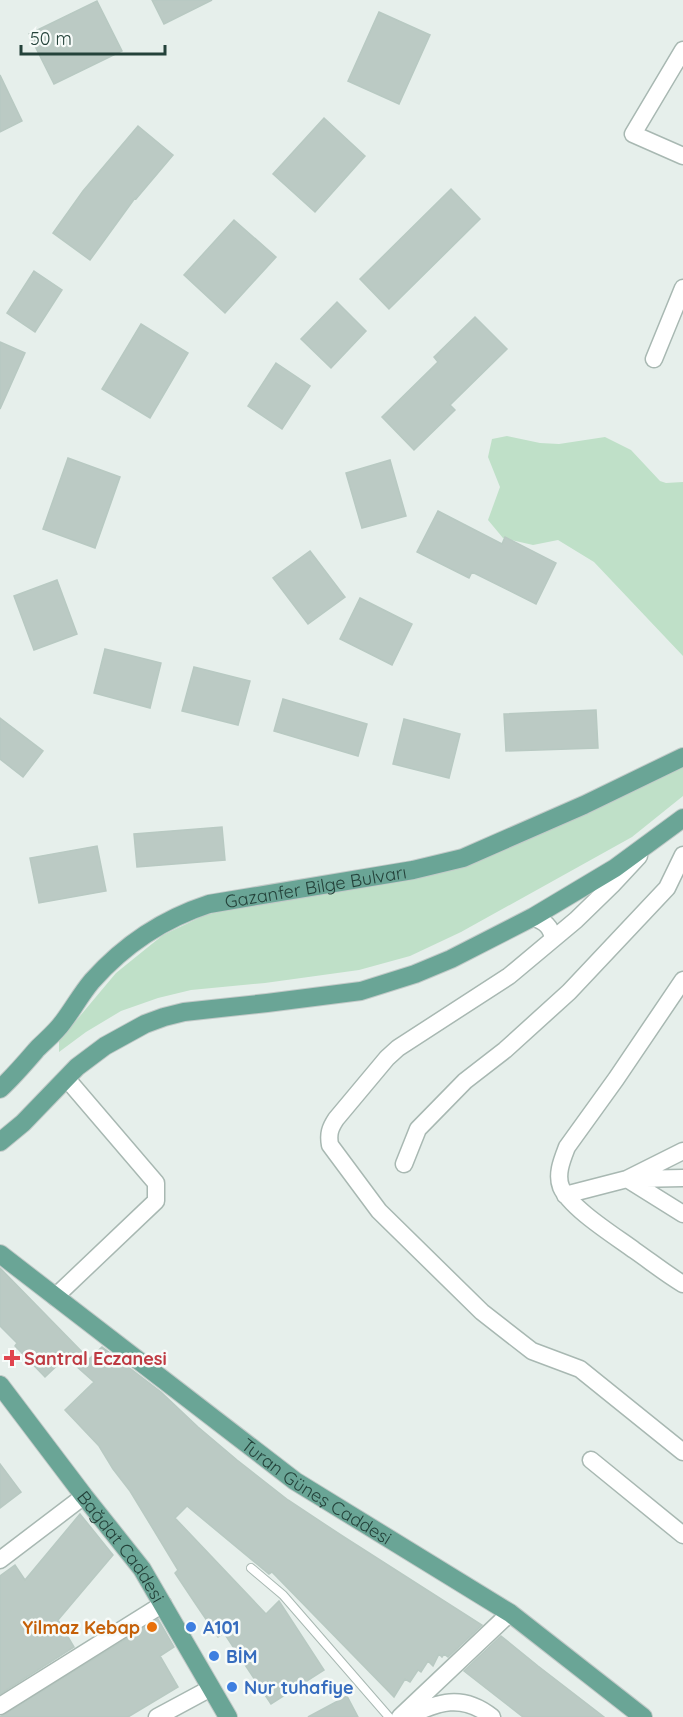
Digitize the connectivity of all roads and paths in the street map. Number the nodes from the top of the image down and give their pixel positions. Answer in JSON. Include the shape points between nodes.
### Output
{"nodes":[{"id":1,"x":683,"y":50,"type":"edge"},
{"id":2,"x":683,"y":156,"type":"edge"},
{"id":3,"x":683,"y":288,"type":"edge"},
{"id":4,"x":654,"y":358,"type":"dead end"},
{"id":5,"x":683,"y":757,"type":"edge"},
{"id":6,"x":683,"y":818,"type":"edge"},
{"id":7,"x":653,"y":841,"type":"junction"},
{"id":8,"x":683,"y":855,"type":"edge"},
{"id":9,"x":533,"y":917,"type":"junction"},
{"id":10,"x":553,"y":939,"type":"junction"},
{"id":11,"x":683,"y":980,"type":"edge"},
{"id":12,"x":67,"y":1079,"type":"junction"},
{"id":13,"x":0,"y":1089,"type":"edge"},
{"id":14,"x":0,"y":1142,"type":"edge"},
{"id":15,"x":683,"y":1151,"type":"edge"},
{"id":16,"x":404,"y":1164,"type":"dead end"},
{"id":17,"x":683,"y":1178,"type":"edge"},
{"id":18,"x":627,"y":1179,"type":"junction"},
{"id":19,"x":565,"y":1195,"type":"junction"},
{"id":20,"x":683,"y":1214,"type":"edge"},
{"id":21,"x":0,"y":1254,"type":"edge"},
{"id":22,"x":683,"y":1284,"type":"edge"},
{"id":23,"x":55,"y":1297,"type":"junction"},
{"id":24,"x":0,"y":1385,"type":"edge"},
{"id":25,"x":683,"y":1452,"type":"edge"},
{"id":26,"x":591,"y":1460,"type":"dead end"},
{"id":27,"x":84,"y":1496,"type":"junction"},
{"id":28,"x":683,"y":1535,"type":"edge"},
{"id":29,"x":0,"y":1560,"type":"edge"},
{"id":30,"x":251,"y":1568,"type":"dead end"},
{"id":31,"x":163,"y":1604,"type":"junction"},
{"id":32,"x":510,"y":1613,"type":"junction"},
{"id":33,"x":211,"y":1688,"type":"junction"},
{"id":34,"x":0,"y":1706,"type":"edge"},
{"id":35,"x":157,"y":1717,"type":"edge"},
{"id":36,"x":228,"y":1717,"type":"edge"},
{"id":37,"x":389,"y":1717,"type":"edge"},
{"id":38,"x":400,"y":1717,"type":"edge"},
{"id":39,"x":406,"y":1717,"type":"edge"},
{"id":40,"x":492,"y":1717,"type":"edge"},
{"id":41,"x":643,"y":1717,"type":"edge"}],
"edges":[{"from":1,"to":2,"type":"street","via":[[633,134]]},
{"from":3,"to":4,"type":"street"},
{"from":5,"to":13,"type":"main road","name":"Gazanfer Bilge Bulvarı","via":[[463,858],[209,904],[156,926],[115,957],[90,983],[62,1024]]},
{"from":6,"to":7,"type":"main road"},
{"from":7,"to":9,"type":"main road"},
{"from":7,"to":10,"type":"street"},
{"from":8,"to":16,"type":"street","via":[[667,888],[569,992],[465,1081],[418,1129]]},
{"from":9,"to":10,"type":"street","via":[[548,925]]},
{"from":9,"to":12,"type":"main road","via":[[451,959],[361,991],[164,1017],[105,1046]]},
{"from":10,"to":25,"type":"street","via":[[509,976],[387,1058],[336,1119],[328,1137],[330,1145],[380,1210],[482,1312],[532,1351],[579,1369]]},
{"from":11,"to":19,"type":"street","via":[[567,1147],[559,1176]]},
{"from":12,"to":14,"type":"main road"},
{"from":12,"to":23,"type":"street","via":[[156,1183],[156,1201]]},
{"from":15,"to":18,"type":"street"},
{"from":17,"to":18,"type":"street"},
{"from":18,"to":19,"type":"street"},
{"from":18,"to":20,"type":"street"},
{"from":19,"to":22,"type":"street","via":[[585,1214]]},
{"from":21,"to":23,"type":"main road","name":"Turan Güneş Caddesi"},
{"from":23,"to":32,"type":"main road","name":"Turan Güneş Caddesi","via":[[295,1481]]},
{"from":24,"to":27,"type":"main road","name":"Bağdat Caddesi"},
{"from":26,"to":28,"type":"street"},
{"from":27,"to":29,"type":"street"},
{"from":27,"to":31,"type":"main road","name":"Bağdat Caddesi","via":[[142,1569]]},
{"from":30,"to":37,"type":"lane","via":[[283,1594]]},
{"from":31,"to":33,"type":"main road","name":"Bağdat Caddesi"},
{"from":31,"to":34,"type":"street"},
{"from":32,"to":38,"type":"street"},
{"from":32,"to":41,"type":"main road","name":"Turan Güneş Caddesi"},
{"from":33,"to":35,"type":"street"},
{"from":33,"to":36,"type":"main road","name":"Bağdat Caddesi"},
{"from":39,"to":40,"type":"street","via":[[460,1701]]}]}
